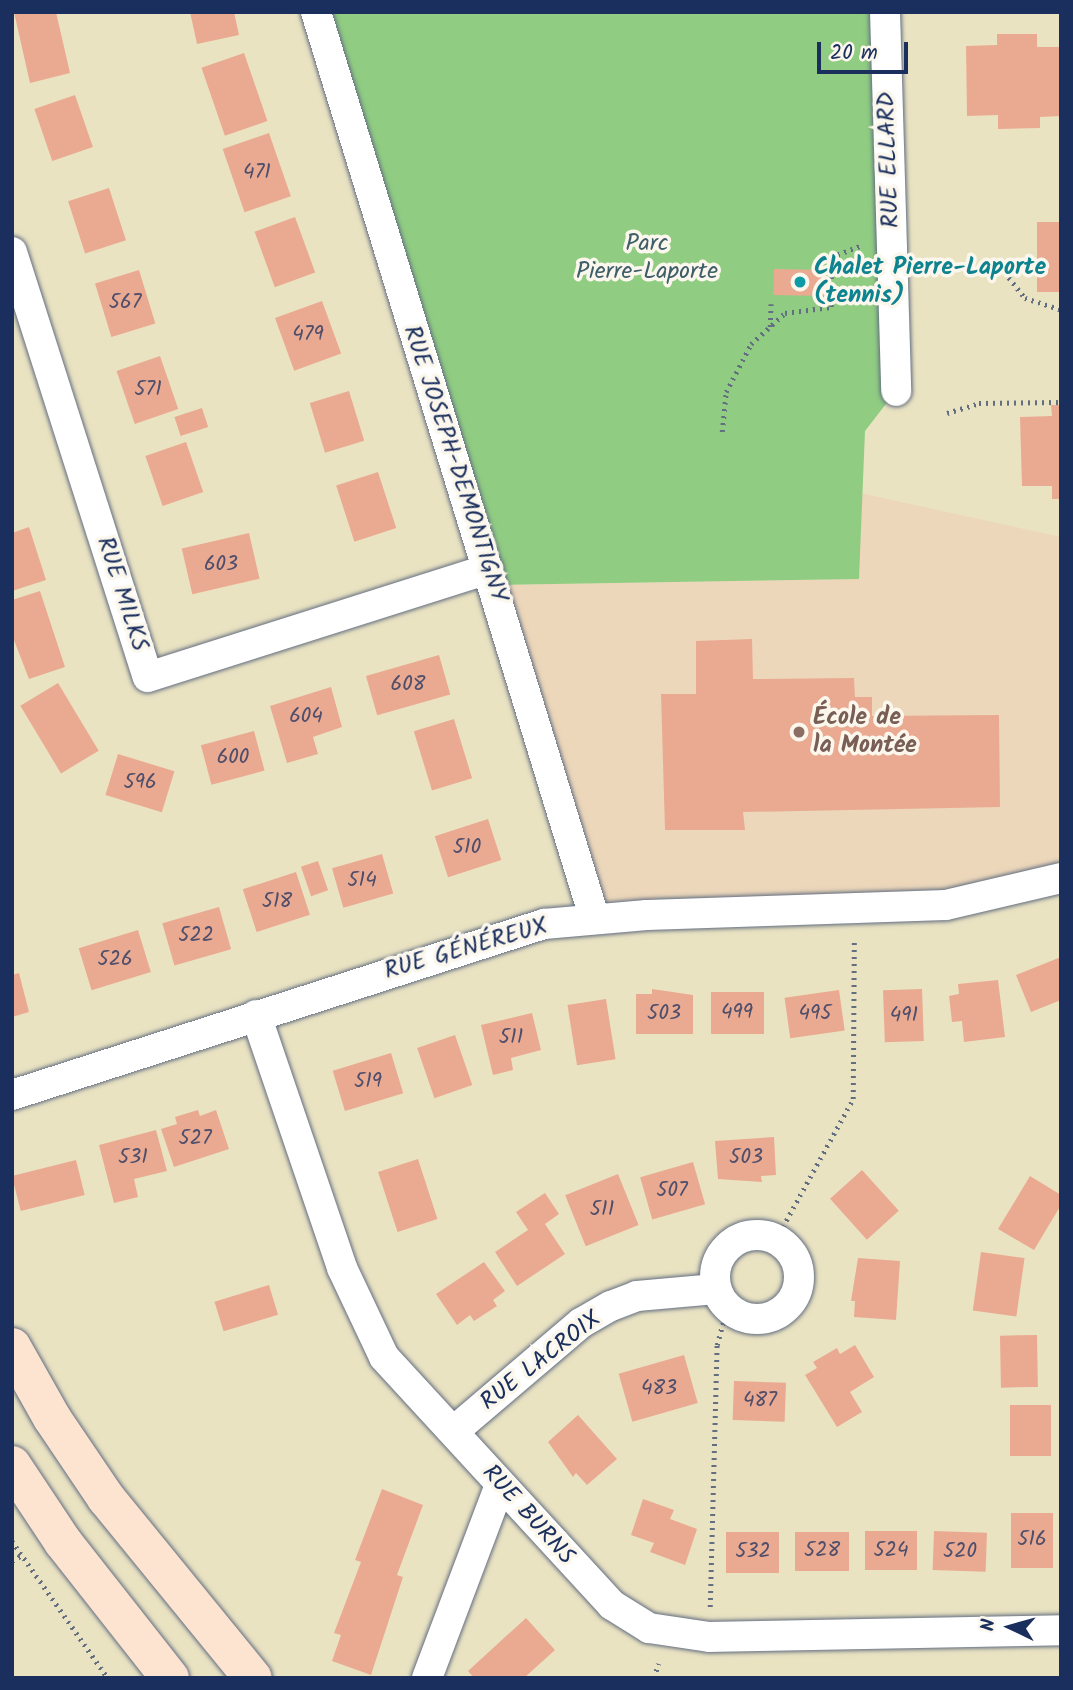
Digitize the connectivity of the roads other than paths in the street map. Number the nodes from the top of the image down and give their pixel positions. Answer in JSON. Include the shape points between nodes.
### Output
{"nodes":[{"id":1,"x":316,"y":12,"type":"edge"},
{"id":2,"x":885,"y":12,"type":"edge"},
{"id":3,"x":12,"y":252,"type":"edge"},
{"id":4,"x":896,"y":391,"type":"dead end"},
{"id":5,"x":488,"y":569,"type":"junction"},
{"id":6,"x":1061,"y":878,"type":"edge"},
{"id":7,"x":594,"y":917,"type":"junction"},
{"id":8,"x":256,"y":1016,"type":"junction"},
{"id":9,"x":12,"y":1096,"type":"edge"},
{"id":10,"x":722,"y":1298,"type":"junction"},
{"id":11,"x":12,"y":1347,"type":"edge"},
{"id":12,"x":454,"y":1431,"type":"junction"},
{"id":13,"x":12,"y":1465,"type":"edge"},
{"id":14,"x":499,"y":1485,"type":"junction"},
{"id":15,"x":1061,"y":1630,"type":"edge"},
{"id":16,"x":170,"y":1678,"type":"edge"},
{"id":17,"x":253,"y":1678,"type":"edge"},
{"id":18,"x":427,"y":1678,"type":"edge"}],
"edges":[{"from":1,"to":5,"type":"street","name":"RUE JOSEPH-DEMONTIGNY"},
{"from":2,"to":4,"type":"street","name":"RUE ELLARD"},
{"from":3,"to":5,"type":"street","name":"RUE MILKS","via":[[148,677]]},
{"from":5,"to":7,"type":"street","name":"RUE JOSEPH-DEMONTIGNY"},
{"from":6,"to":7,"type":"street","name":"RUE GÉNÉREUX","via":[[946,905]]},
{"from":7,"to":8,"type":"street","name":"RUE GÉNÉREUX","via":[[491,937]]},
{"from":8,"to":9,"type":"street","name":"RUE GÉNÉREUX"},
{"from":8,"to":12,"type":"street","name":"RUE BURNS","via":[[342,1268],[367,1326],[384,1357]]},
{"from":10,"to":10,"type":"street","name":"RUE LACROIX","via":[[716,1267],[728,1246],[750,1235],[776,1239],[796,1260],[799,1275],[791,1302],[767,1318],[738,1315]]},
{"from":10,"to":12,"type":"street","name":"RUE LACROIX","via":[[648,1294],[611,1306],[565,1336]]},
{"from":11,"to":17,"type":"main road","via":[[52,1418],[106,1498]]},
{"from":12,"to":14,"type":"street","name":"RUE BURNS"},
{"from":13,"to":16,"type":"main road","via":[[63,1542]]},
{"from":14,"to":15,"type":"street","name":"RUE BURNS","via":[[612,1605],[649,1628],[709,1637]]},
{"from":14,"to":18,"type":"street"}]}
